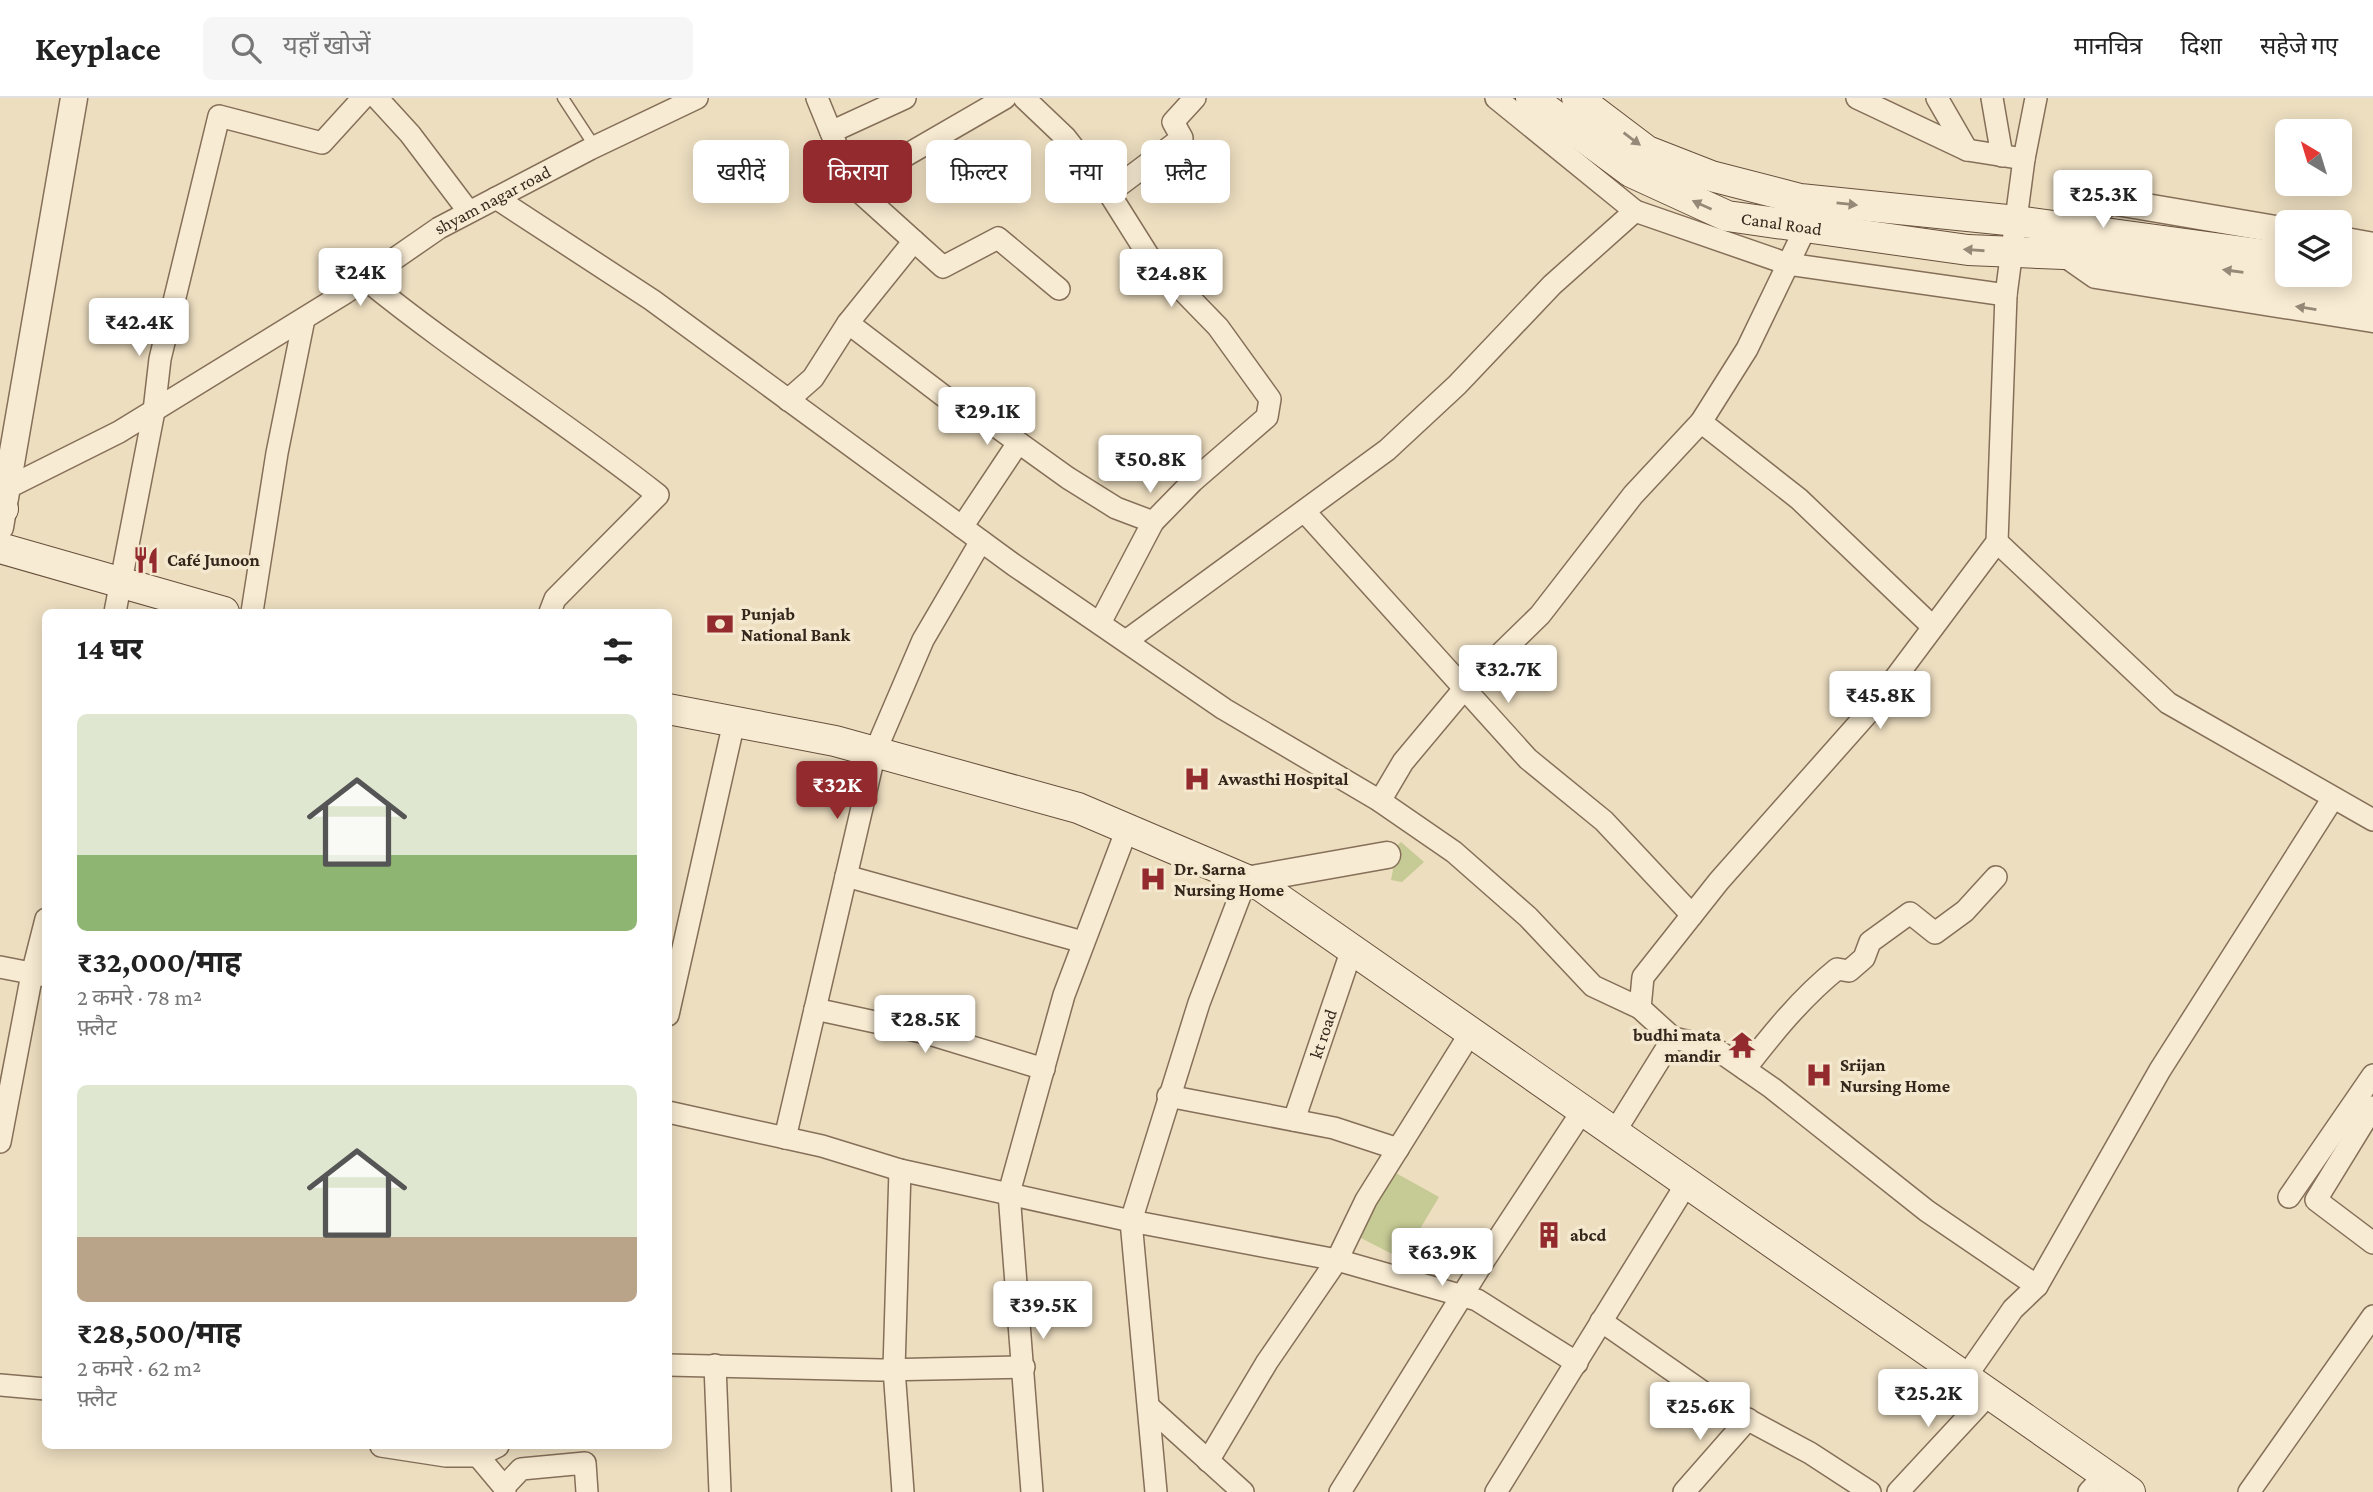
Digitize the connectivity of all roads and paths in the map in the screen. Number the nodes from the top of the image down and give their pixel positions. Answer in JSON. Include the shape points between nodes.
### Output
{"nodes":[{"id":1,"x":74,"y":98,"type":"edge"},
{"id":2,"x":363,"y":98,"type":"edge"},
{"id":3,"x":377,"y":98,"type":"edge"},
{"id":4,"x":563,"y":98,"type":"edge"},
{"id":5,"x":817,"y":98,"type":"edge"},
{"id":6,"x":905,"y":98,"type":"edge"},
{"id":7,"x":1005,"y":98,"type":"edge"},
{"id":8,"x":1024,"y":98,"type":"edge"},
{"id":9,"x":1195,"y":98,"type":"edge"},
{"id":10,"x":1496,"y":98,"type":"edge"},
{"id":11,"x":1531,"y":98,"type":"edge"},
{"id":12,"x":1577,"y":98,"type":"edge"},
{"id":13,"x":1857,"y":98,"type":"edge"},
{"id":14,"x":1937,"y":98,"type":"edge"},
{"id":15,"x":1992,"y":98,"type":"edge"},
{"id":16,"x":2036,"y":98,"type":"edge"},
{"id":17,"x":690,"y":100,"type":"edge"},
{"id":18,"x":831,"y":132,"type":"junction"},
{"id":19,"x":834,"y":140,"type":"edge"},
{"id":20,"x":1067,"y":140,"type":"edge"},
{"id":21,"x":595,"y":147,"type":"junction"},
{"id":22,"x":1968,"y":150,"type":"junction"},
{"id":23,"x":912,"y":152,"type":"edge"},
{"id":24,"x":2002,"y":156,"type":"junction"},
{"id":25,"x":2024,"y":159,"type":"junction"},
{"id":26,"x":1127,"y":179,"type":"edge"},
{"id":27,"x":496,"y":198,"type":"junction"},
{"id":28,"x":872,"y":203,"type":"edge"},
{"id":29,"x":1115,"y":203,"type":"edge"},
{"id":30,"x":1635,"y":211,"type":"junction"},
{"id":31,"x":469,"y":212,"type":"junction"},
{"id":32,"x":2017,"y":221,"type":"junction"},
{"id":33,"x":1805,"y":229,"type":"junction"},
{"id":34,"x":2275,"y":229,"type":"edge"},
{"id":35,"x":914,"y":241,"type":"junction"},
{"id":36,"x":2067,"y":241,"type":"junction"},
{"id":37,"x":2352,"y":242,"type":"edge"},
{"id":38,"x":2373,"y":246,"type":"edge"},
{"id":39,"x":2138,"y":247,"type":"junction"},
{"id":40,"x":2012,"y":251,"type":"junction"},
{"id":41,"x":2275,"y":257,"type":"edge"},
{"id":42,"x":1788,"y":264,"type":"junction"},
{"id":43,"x":2352,"y":267,"type":"edge"},
{"id":44,"x":2373,"y":270,"type":"edge"},
{"id":45,"x":365,"y":279,"type":"junction"},
{"id":46,"x":1059,"y":289,"type":"dead end"},
{"id":47,"x":2373,"y":292,"type":"edge"},
{"id":48,"x":2007,"y":295,"type":"junction"},
{"id":49,"x":2373,"y":318,"type":"edge"},
{"id":50,"x":304,"y":319,"type":"junction"},
{"id":51,"x":848,"y":323,"type":"junction"},
{"id":52,"x":788,"y":400,"type":"junction"},
{"id":53,"x":154,"y":411,"type":"junction"},
{"id":54,"x":1702,"y":422,"type":"junction"},
{"id":55,"x":1018,"y":443,"type":"junction"},
{"id":56,"x":2,"y":508,"type":"edge"},
{"id":57,"x":1305,"y":512,"type":"junction"},
{"id":58,"x":1153,"y":522,"type":"junction"},
{"id":59,"x":962,"y":527,"type":"junction"},
{"id":60,"x":981,"y":541,"type":"junction"},
{"id":61,"x":1997,"y":542,"type":"junction"},
{"id":62,"x":0,"y":548,"type":"edge"},
{"id":63,"x":121,"y":583,"type":"junction"},
{"id":64,"x":115,"y":609,"type":"edge"},
{"id":65,"x":213,"y":609,"type":"edge"},
{"id":66,"x":252,"y":609,"type":"edge"},
{"id":67,"x":552,"y":609,"type":"edge"},
{"id":68,"x":1100,"y":623,"type":"junction"},
{"id":69,"x":1933,"y":627,"type":"junction"},
{"id":70,"x":1126,"y":640,"type":"junction"},
{"id":71,"x":1464,"y":689,"type":"junction"},
{"id":72,"x":672,"y":710,"type":"edge"},
{"id":73,"x":734,"y":722,"type":"junction"},
{"id":74,"x":875,"y":752,"type":"junction"},
{"id":75,"x":2333,"y":798,"type":"junction"},
{"id":76,"x":1380,"y":801,"type":"junction"},
{"id":77,"x":2373,"y":820,"type":"edge"},
{"id":78,"x":1127,"y":829,"type":"junction"},
{"id":79,"x":1387,"y":855,"type":"dead end"},
{"id":80,"x":846,"y":876,"type":"junction"},
{"id":81,"x":1996,"y":877,"type":"dead end"},
{"id":82,"x":1246,"y":880,"type":"junction"},
{"id":83,"x":1692,"y":915,"type":"junction"},
{"id":84,"x":1083,"y":942,"type":"junction"},
{"id":85,"x":1352,"y":949,"type":"junction"},
{"id":86,"x":42,"y":951,"type":"edge"},
{"id":87,"x":0,"y":967,"type":"edge"},
{"id":88,"x":39,"y":975,"type":"edge"},
{"id":89,"x":672,"y":997,"type":"edge"},
{"id":90,"x":1640,"y":1008,"type":"junction"},
{"id":91,"x":815,"y":1009,"type":"junction"},
{"id":92,"x":1471,"y":1032,"type":"junction"},
{"id":93,"x":1673,"y":1038,"type":"junction"},
{"id":94,"x":1044,"y":1069,"type":"junction"},
{"id":95,"x":1745,"y":1069,"type":"junction"},
{"id":96,"x":2373,"y":1075,"type":"edge"},
{"id":97,"x":1168,"y":1096,"type":"junction"},
{"id":98,"x":2373,"y":1107,"type":"edge"},
{"id":99,"x":1583,"y":1110,"type":"junction"},
{"id":100,"x":672,"y":1113,"type":"edge"},
{"id":101,"x":1294,"y":1120,"type":"junction"},
{"id":102,"x":1615,"y":1133,"type":"junction"},
{"id":103,"x":785,"y":1138,"type":"junction"},
{"id":104,"x":0,"y":1142,"type":"edge"},
{"id":105,"x":1398,"y":1149,"type":"junction"},
{"id":106,"x":900,"y":1170,"type":"junction"},
{"id":107,"x":1687,"y":1183,"type":"junction"},
{"id":108,"x":1009,"y":1194,"type":"junction"},
{"id":109,"x":2289,"y":1197,"type":"dead end"},
{"id":110,"x":1131,"y":1221,"type":"junction"},
{"id":111,"x":2373,"y":1243,"type":"edge"},
{"id":112,"x":1337,"y":1259,"type":"junction"},
{"id":113,"x":2037,"y":1286,"type":"junction"},
{"id":114,"x":1462,"y":1295,"type":"junction"},
{"id":115,"x":2373,"y":1315,"type":"edge"},
{"id":116,"x":1601,"y":1321,"type":"junction"},
{"id":117,"x":1577,"y":1363,"type":"junction"},
{"id":118,"x":672,"y":1365,"type":"edge"},
{"id":119,"x":715,"y":1365,"type":"junction"},
{"id":120,"x":1024,"y":1367,"type":"junction"},
{"id":121,"x":894,"y":1369,"type":"junction"},
{"id":122,"x":0,"y":1385,"type":"edge"},
{"id":123,"x":1977,"y":1386,"type":"junction"},
{"id":124,"x":42,"y":1390,"type":"edge"},
{"id":125,"x":1149,"y":1407,"type":"junction"},
{"id":126,"x":1748,"y":1419,"type":"junction"},
{"id":127,"x":400,"y":1449,"type":"edge"},
{"id":128,"x":492,"y":1449,"type":"edge"},
{"id":129,"x":478,"y":1456,"type":"junction"},
{"id":130,"x":1208,"y":1461,"type":"junction"},
{"id":131,"x":2097,"y":1483,"type":"edge"},
{"id":132,"x":504,"y":1489,"type":"edge"},
{"id":133,"x":587,"y":1492,"type":"edge"},
{"id":134,"x":720,"y":1492,"type":"edge"},
{"id":135,"x":903,"y":1492,"type":"edge"},
{"id":136,"x":1032,"y":1492,"type":"edge"},
{"id":137,"x":1156,"y":1492,"type":"edge"},
{"id":138,"x":1243,"y":1492,"type":"edge"},
{"id":139,"x":1340,"y":1492,"type":"edge"},
{"id":140,"x":1496,"y":1492,"type":"edge"},
{"id":141,"x":1684,"y":1492,"type":"edge"},
{"id":142,"x":1870,"y":1492,"type":"edge"},
{"id":143,"x":1898,"y":1492,"type":"edge"},
{"id":144,"x":2130,"y":1492,"type":"edge"},
{"id":145,"x":2249,"y":1492,"type":"edge"}],
"edges":[{"from":1,"to":56,"type":"street"},
{"from":2,"to":53,"type":"street","via":[[322,143],[219,116],[160,359]]},
{"from":3,"to":31,"type":"street"},
{"from":4,"to":21,"type":"lane"},
{"from":5,"to":18,"type":"street"},
{"from":6,"to":18,"type":"street"},
{"from":7,"to":23,"type":"street"},
{"from":8,"to":20,"type":"street"},
{"from":9,"to":26,"type":"street","via":[[1173,122],[1182,138]]},
{"from":10,"to":30,"type":"street"},
{"from":33,"to":11,"type":"main road","name":"Canal Road","one_way":true,"via":[[1727,216],[1631,172]]},
{"from":12,"to":32,"type":"main road","name":"Canal Road","one_way":true,"via":[[1647,151],[1711,176],[1800,199]]},
{"from":13,"to":22,"type":"street"},
{"from":14,"to":22,"type":"street"},
{"from":15,"to":24,"type":"street"},
{"from":16,"to":25,"type":"street"},
{"from":17,"to":21,"type":"street","name":"shyam nagar road"},
{"from":18,"to":19,"type":"street"},
{"from":21,"to":27,"type":"street","name":"shyam nagar road"},
{"from":22,"to":24,"type":"street"},
{"from":24,"to":25,"type":"street"},
{"from":25,"to":32,"type":"street"},
{"from":27,"to":31,"type":"street","name":"shyam nagar road"},
{"from":27,"to":52,"type":"street","via":[[652,300]]},
{"from":28,"to":35,"type":"street"},
{"from":29,"to":58,"type":"street","via":[[1148,255],[1218,327],[1269,399],[1267,417]]},
{"from":30,"to":42,"type":"street"},
{"from":30,"to":57,"type":"street","via":[[1516,319],[1457,385],[1387,450]]},
{"from":31,"to":45,"type":"street","name":"shyam nagar road"},
{"from":32,"to":36,"type":"main road","name":"Canal Road"},
{"from":32,"to":40,"type":"street"},
{"from":40,"to":33,"type":"main road","name":"Canal Road","one_way":true,"via":[[1968,250]]},
{"from":33,"to":42,"type":"street"},
{"from":34,"to":36,"type":"street","via":[[2110,201]]},
{"from":35,"to":46,"type":"street","via":[[943,267],[998,238]]},
{"from":35,"to":51,"type":"street"},
{"from":36,"to":39,"type":"main road"},
{"from":36,"to":40,"type":"main road","name":"Canal Road"},
{"from":49,"to":36,"type":"street","one_way":true,"via":[[2096,275]]},
{"from":37,"to":38,"type":"street"},
{"from":39,"to":41,"type":"main road"},
{"from":47,"to":39,"type":"main road","one_way":true},
{"from":40,"to":48,"type":"street"},
{"from":42,"to":48,"type":"street"},
{"from":42,"to":54,"type":"street","via":[[1747,349]]},
{"from":43,"to":44,"type":"main road"},
{"from":45,"to":50,"type":"street","name":"shyam nagar road"},
{"from":45,"to":67,"type":"street","via":[[428,330],[562,421],[658,495],[555,599]]},
{"from":48,"to":61,"type":"street"},
{"from":50,"to":53,"type":"street","name":"shyam nagar road"},
{"from":50,"to":66,"type":"street"},
{"from":51,"to":52,"type":"street","via":[[813,378]]},
{"from":51,"to":55,"type":"street","via":[[945,397]]},
{"from":52,"to":59,"type":"street"},
{"from":53,"to":56,"type":"street","name":"shyam nagar road"},
{"from":53,"to":63,"type":"street"},
{"from":54,"to":69,"type":"street","via":[[1799,499]]},
{"from":54,"to":71,"type":"street","via":[[1633,495],[1540,615]]},
{"from":55,"to":58,"type":"street","via":[[1116,508]]},
{"from":55,"to":59,"type":"street"},
{"from":57,"to":70,"type":"street"},
{"from":57,"to":71,"type":"street"},
{"from":58,"to":68,"type":"street"},
{"from":59,"to":60,"type":"street"},
{"from":60,"to":68,"type":"street"},
{"from":60,"to":74,"type":"street","via":[[923,640]]},
{"from":61,"to":69,"type":"street"},
{"from":61,"to":75,"type":"street","via":[[2168,703]]},
{"from":62,"to":63,"type":"main road"},
{"from":63,"to":64,"type":"street"},
{"from":63,"to":65,"type":"main road"},
{"from":68,"to":70,"type":"street"},
{"from":69,"to":83,"type":"street","via":[[1875,705]]},
{"from":70,"to":76,"type":"street","via":[[1224,709]]},
{"from":71,"to":76,"type":"street","via":[[1403,762]]},
{"from":71,"to":83,"type":"street","via":[[1528,758],[1604,821]]},
{"from":72,"to":73,"type":"main road"},
{"from":73,"to":74,"type":"main road"},
{"from":73,"to":89,"type":"street"},
{"from":74,"to":78,"type":"main road","via":[[1078,808]]},
{"from":74,"to":80,"type":"street"},
{"from":75,"to":77,"type":"street"},
{"from":75,"to":113,"type":"street","via":[[2160,1070]]},
{"from":76,"to":90,"type":"street","via":[[1454,852],[1519,909],[1593,986]]},
{"from":78,"to":82,"type":"main road"},
{"from":78,"to":84,"type":"street"},
{"from":79,"to":82,"type":"street"},
{"from":80,"to":84,"type":"street"},
{"from":80,"to":91,"type":"street"},
{"from":81,"to":95,"type":"street","via":[[1965,911],[1935,933],[1910,913],[1870,942],[1864,958],[1849,971],[1837,969],[1817,986]]},
{"from":82,"to":85,"type":"main road"},
{"from":82,"to":97,"type":"street"},
{"from":83,"to":90,"type":"street","via":[[1643,977]]},
{"from":84,"to":94,"type":"street"},
{"from":85,"to":92,"type":"main road"},
{"from":85,"to":101,"type":"street","name":"kt road"},
{"from":86,"to":88,"type":"street"},
{"from":87,"to":88,"type":"street"},
{"from":88,"to":104,"type":"street"},
{"from":90,"to":93,"type":"street"},
{"from":91,"to":94,"type":"street","via":[[926,1033]]},
{"from":91,"to":103,"type":"street"},
{"from":92,"to":99,"type":"main road"},
{"from":92,"to":105,"type":"street"},
{"from":93,"to":95,"type":"street","via":[[1713,1047]]},
{"from":93,"to":102,"type":"street"},
{"from":94,"to":108,"type":"street"},
{"from":95,"to":113,"type":"street","via":[[1927,1211]]},
{"from":96,"to":109,"type":"street"},
{"from":97,"to":101,"type":"street"},
{"from":97,"to":110,"type":"street"},
{"from":98,"to":111,"type":"street","via":[[2316,1200]]},
{"from":99,"to":102,"type":"main road"},
{"from":99,"to":114,"type":"street"},
{"from":100,"to":103,"type":"street"},
{"from":101,"to":105,"type":"street"},
{"from":102,"to":107,"type":"main road"},
{"from":103,"to":106,"type":"street"},
{"from":105,"to":112,"type":"street"},
{"from":106,"to":108,"type":"street"},
{"from":106,"to":121,"type":"street"},
{"from":107,"to":116,"type":"street"},
{"from":107,"to":123,"type":"main road"},
{"from":108,"to":110,"type":"street"},
{"from":108,"to":120,"type":"street"},
{"from":110,"to":112,"type":"street"},
{"from":110,"to":125,"type":"street"},
{"from":112,"to":114,"type":"street"},
{"from":112,"to":130,"type":"street","via":[[1267,1362]]},
{"from":113,"to":123,"type":"street","via":[[2013,1309]]},
{"from":114,"to":117,"type":"street","via":[[1478,1300]]},
{"from":114,"to":139,"type":"street"},
{"from":115,"to":145,"type":"street"},
{"from":116,"to":117,"type":"street"},
{"from":116,"to":126,"type":"street"},
{"from":117,"to":140,"type":"street"},
{"from":118,"to":119,"type":"street"},
{"from":119,"to":121,"type":"street"},
{"from":119,"to":134,"type":"street"},
{"from":120,"to":121,"type":"street"},
{"from":120,"to":136,"type":"street"},
{"from":121,"to":135,"type":"street"},
{"from":122,"to":124,"type":"street"},
{"from":123,"to":131,"type":"main road"},
{"from":123,"to":143,"type":"street"},
{"from":125,"to":130,"type":"street"},
{"from":125,"to":137,"type":"street"},
{"from":126,"to":141,"type":"street"},
{"from":126,"to":142,"type":"street"},
{"from":127,"to":129,"type":"street"},
{"from":128,"to":129,"type":"street"},
{"from":129,"to":132,"type":"street"},
{"from":130,"to":138,"type":"street"},
{"from":131,"to":144,"type":"main road"},
{"from":132,"to":133,"type":"street","via":[[521,1469],[585,1462]]}]}
